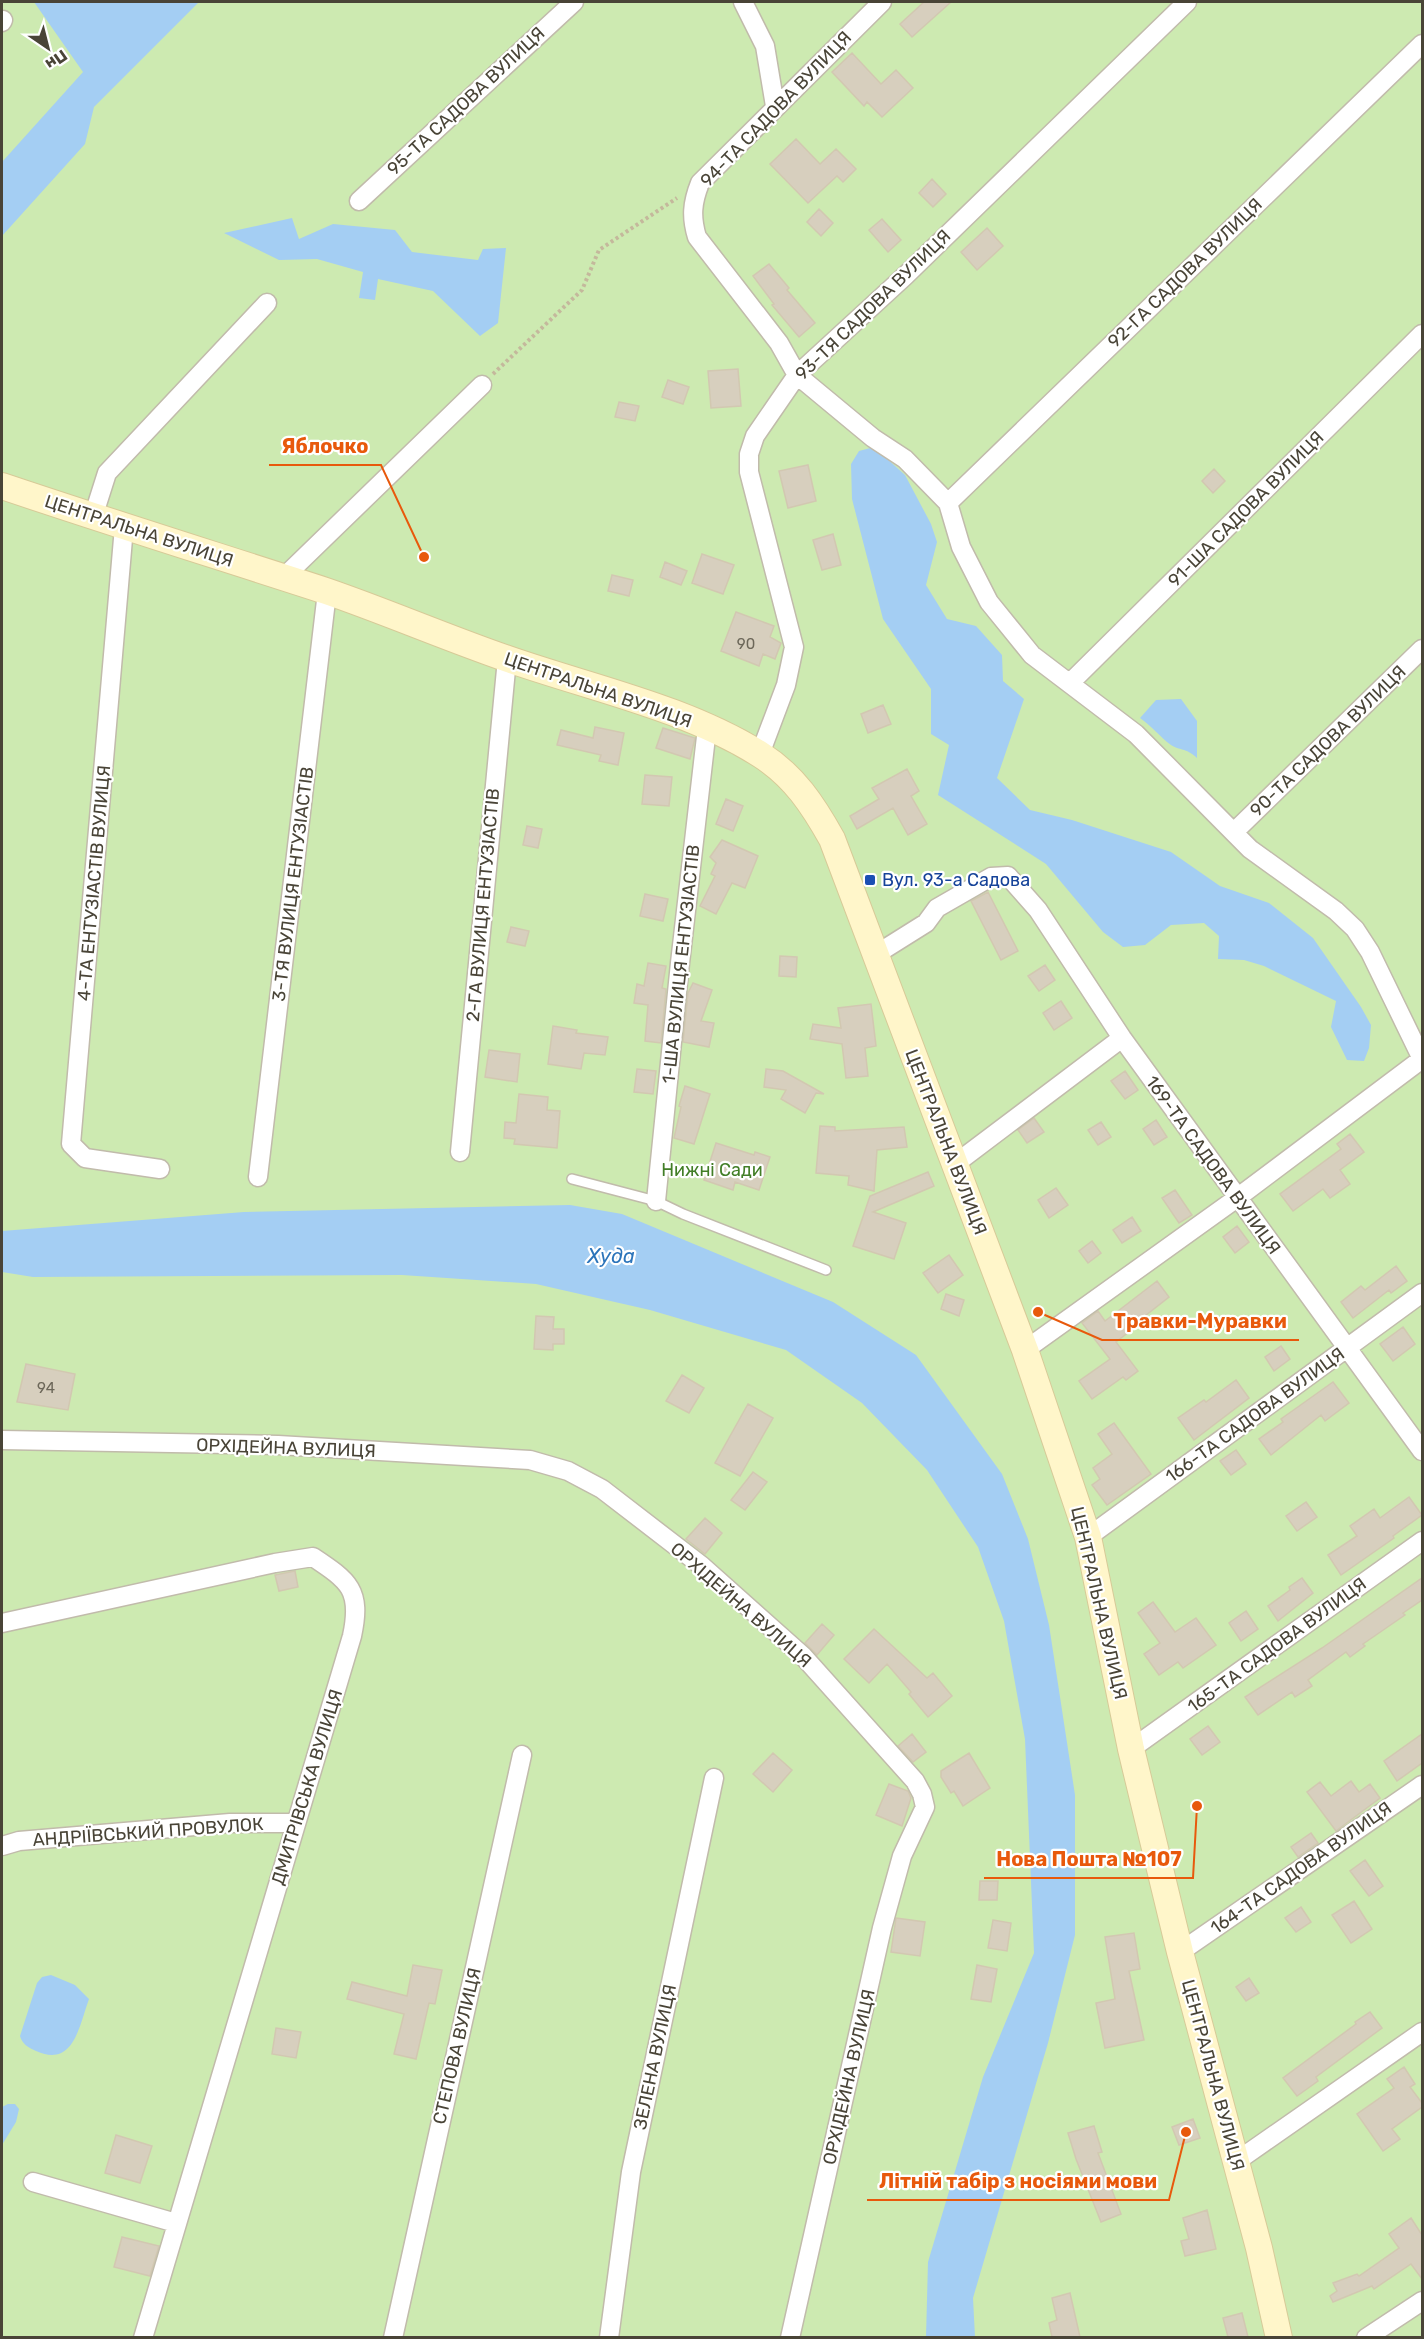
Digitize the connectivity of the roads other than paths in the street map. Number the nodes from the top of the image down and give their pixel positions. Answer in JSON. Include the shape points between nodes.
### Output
{"nodes":[{"id":1,"x":574,"y":2,"type":"edge"},
{"id":2,"x":743,"y":2,"type":"edge"},
{"id":3,"x":882,"y":2,"type":"edge"},
{"id":4,"x":1187,"y":2,"type":"edge"},
{"id":5,"x":1422,"y":44,"type":"edge"},
{"id":6,"x":775,"y":106,"type":"junction"},
{"id":7,"x":359,"y":201,"type":"dead end"},
{"id":8,"x":267,"y":303,"type":"dead end"},
{"id":9,"x":1422,"y":334,"type":"edge"},
{"id":10,"x":797,"y":375,"type":"junction"},
{"id":11,"x":482,"y":385,"type":"road end"},
{"id":12,"x":2,"y":486,"type":"edge"},
{"id":13,"x":948,"y":503,"type":"junction"},
{"id":14,"x":93,"y":517,"type":"junction"},
{"id":15,"x":124,"y":527,"type":"junction"},
{"id":16,"x":283,"y":578,"type":"junction"},
{"id":17,"x":327,"y":592,"type":"junction"},
{"id":18,"x":1422,"y":649,"type":"edge"},
{"id":19,"x":507,"y":659,"type":"junction"},
{"id":20,"x":1070,"y":683,"type":"junction"},
{"id":21,"x":707,"y":728,"type":"junction"},
{"id":22,"x":760,"y":754,"type":"junction"},
{"id":23,"x":1234,"y":832,"type":"junction"},
{"id":24,"x":875,"y":955,"type":"junction"},
{"id":25,"x":1122,"y":1038,"type":"junction"},
{"id":26,"x":1422,"y":1059,"type":"edge"},
{"id":27,"x":460,"y":1152,"type":"dead end"},
{"id":28,"x":955,"y":1164,"type":"junction"},
{"id":29,"x":160,"y":1169,"type":"dead end"},
{"id":30,"x":258,"y":1177,"type":"dead end"},
{"id":31,"x":572,"y":1179,"type":"dead end"},
{"id":32,"x":1237,"y":1198,"type":"junction"},
{"id":33,"x":656,"y":1201,"type":"junction"},
{"id":34,"x":826,"y":1270,"type":"dead end"},
{"id":35,"x":1422,"y":1293,"type":"edge"},
{"id":36,"x":1348,"y":1347,"type":"junction"},
{"id":37,"x":1025,"y":1350,"type":"junction"},
{"id":38,"x":2,"y":1440,"type":"edge"},
{"id":39,"x":1422,"y":1451,"type":"edge"},
{"id":40,"x":1088,"y":1537,"type":"junction"},
{"id":41,"x":1422,"y":1541,"type":"edge"},
{"id":42,"x":2,"y":1623,"type":"edge"},
{"id":43,"x":1131,"y":1749,"type":"junction"},
{"id":44,"x":522,"y":1755,"type":"dead end"},
{"id":45,"x":714,"y":1778,"type":"dead end"},
{"id":46,"x":1422,"y":1785,"type":"edge"},
{"id":47,"x":296,"y":1823,"type":"junction"},
{"id":48,"x":2,"y":1846,"type":"edge"},
{"id":49,"x":1179,"y":1952,"type":"junction"},
{"id":50,"x":1422,"y":2032,"type":"edge"},
{"id":51,"x":1237,"y":2161,"type":"junction"},
{"id":52,"x":33,"y":2182,"type":"dead end"},
{"id":53,"x":176,"y":2223,"type":"junction"},
{"id":54,"x":1422,"y":2301,"type":"edge"},
{"id":55,"x":143,"y":2337,"type":"edge"},
{"id":56,"x":393,"y":2337,"type":"edge"},
{"id":57,"x":609,"y":2337,"type":"edge"},
{"id":58,"x":790,"y":2337,"type":"edge"},
{"id":59,"x":1279,"y":2337,"type":"edge"},
{"id":60,"x":1366,"y":2337,"type":"edge"}],
"edges":[{"from":1,"to":7,"type":"street","name":"95-ТА САДОВА ВУЛИЦЯ"},
{"from":2,"to":6,"type":"street","via":[[765,46]]},
{"from":3,"to":6,"type":"street","name":"94-ТА САДОВА ВУЛИЦЯ"},
{"from":4,"to":10,"type":"street","name":"93-ТЯ САДОВА ВУЛИЦЯ","via":[[906,275]]},
{"from":5,"to":13,"type":"street","name":"92-ГА САДОВА ВУЛИЦЯ"},
{"from":6,"to":10,"type":"street","name":"94-ТА САДОВА ВУЛИЦЯ","via":[[700,183],[693,200],[692,219],[697,237],[766,326]]},
{"from":8,"to":14,"type":"street","via":[[107,473]]},
{"from":9,"to":20,"type":"street","name":"91-ША САДОВА ВУЛИЦЯ"},
{"from":10,"to":13,"type":"street","name":"94-ТА САДОВА ВУЛИЦЯ","via":[[873,438],[905,459]]},
{"from":10,"to":22,"type":"street","name":"93-ТЯ САДОВА ВУЛИЦЯ","via":[[755,436],[749,454],[751,481],[794,647],[786,685]]},
{"from":11,"to":16,"type":"street"},
{"from":12,"to":14,"type":"street","name":"ЦЕНТРАЛЬНА ВУЛИЦЯ"},
{"from":13,"to":20,"type":"street","via":[[961,547],[989,602],[1032,655]]},
{"from":14,"to":15,"type":"street","name":"ЦЕНТРАЛЬНА ВУЛИЦЯ"},
{"from":15,"to":16,"type":"street","name":"ЦЕНТРАЛЬНА ВУЛИЦЯ"},
{"from":15,"to":29,"type":"street","name":"4-ТА ЕНТУЗІАСТІВ ВУЛИЦЯ","via":[[71,1144],[85,1158]]},
{"from":16,"to":17,"type":"street","name":"ЦЕНТРАЛЬНА ВУЛИЦЯ"},
{"from":17,"to":19,"type":"street","name":"ЦЕНТРАЛЬНА ВУЛИЦЯ"},
{"from":17,"to":30,"type":"street","name":"3-ТЯ ВУЛИЦЯ ЕНТУЗІАСТІВ"},
{"from":18,"to":23,"type":"street","name":"90-ТА САДОВА ВУЛИЦЯ"},
{"from":19,"to":21,"type":"street","name":"ЦЕНТРАЛЬНА ВУЛИЦЯ"},
{"from":19,"to":27,"type":"street","name":"2-ГА ВУЛИЦЯ ЕНТУЗІАСТІВ"},
{"from":20,"to":23,"type":"street","via":[[1136,734]]},
{"from":21,"to":22,"type":"street","name":"ЦЕНТРАЛЬНА ВУЛИЦЯ"},
{"from":21,"to":33,"type":"street","name":"1-ША ВУЛИЦЯ ЕНТУЗІАСТІВ"},
{"from":22,"to":24,"type":"street","name":"ЦЕНТРАЛЬНА ВУЛИЦЯ","via":[[800,787],[816,811],[832,839]]},
{"from":23,"to":26,"type":"street","via":[[1250,849],[1336,910],[1355,929]]},
{"from":24,"to":25,"type":"street","name":"169-ТА САДОВА ВУЛИЦЯ","via":[[926,923],[937,908],[991,877],[1008,876],[1038,910]]},
{"from":24,"to":28,"type":"street","name":"ЦЕНТРАЛЬНА ВУЛИЦЯ"},
{"from":25,"to":28,"type":"street"},
{"from":25,"to":32,"type":"street","name":"169-ТА САДОВА ВУЛИЦЯ"},
{"from":26,"to":32,"type":"street"},
{"from":28,"to":37,"type":"street","name":"ЦЕНТРАЛЬНА ВУЛИЦЯ"},
{"from":31,"to":33,"type":"lane"},
{"from":32,"to":36,"type":"street","name":"169-ТА САДОВА ВУЛИЦЯ"},
{"from":32,"to":37,"type":"street"},
{"from":33,"to":34,"type":"lane"},
{"from":35,"to":36,"type":"street","name":"166-ТА САДОВА ВУЛИЦЯ"},
{"from":36,"to":39,"type":"street","name":"169-ТА САДОВА ВУЛИЦЯ"},
{"from":36,"to":40,"type":"street","name":"166-ТА САДОВА ВУЛИЦЯ"},
{"from":37,"to":40,"type":"street","name":"ЦЕНТРАЛЬНА ВУЛИЦЯ"},
{"from":38,"to":58,"type":"street","name":"ОРХІДЕЙНА ВУЛИЦЯ","via":[[289,1446],[530,1460],[568,1471],[602,1489],[702,1566],[795,1649],[915,1781],[925,1807],[902,1856],[882,1928]]},
{"from":40,"to":43,"type":"street","name":"ЦЕНТРАЛЬНА ВУЛИЦЯ"},
{"from":41,"to":43,"type":"street","name":"165-ТА САДОВА ВУЛИЦЯ"},
{"from":42,"to":47,"type":"street","name":"ДМИТРІВСЬКА ВУЛИЦЯ","via":[[314,1557],[345,1578],[355,1599],[356,1618]]},
{"from":43,"to":49,"type":"street","name":"ЦЕНТРАЛЬНА ВУЛИЦЯ"},
{"from":44,"to":56,"type":"street","name":"СТЕПОВА ВУЛИЦЯ"},
{"from":45,"to":57,"type":"street","name":"ЗЕЛЕНА ВУЛИЦЯ","via":[[631,2172]]},
{"from":46,"to":49,"type":"street","name":"164-ТА САДОВА ВУЛИЦЯ"},
{"from":47,"to":48,"type":"street","name":"АНДРІЇВСЬКИЙ ПРОВУЛОК","via":[[218,1824],[19,1841]]},
{"from":47,"to":53,"type":"street","name":"ДМИТРІВСЬКА ВУЛИЦЯ"},
{"from":49,"to":51,"type":"street","name":"ЦЕНТРАЛЬНА ВУЛИЦЯ"},
{"from":50,"to":51,"type":"street"},
{"from":51,"to":59,"type":"street","name":"ЦЕНТРАЛЬНА ВУЛИЦЯ"},
{"from":52,"to":53,"type":"street"},
{"from":53,"to":55,"type":"street","name":"ДМИТРІВСЬКА ВУЛИЦЯ"},
{"from":54,"to":60,"type":"street"}]}
